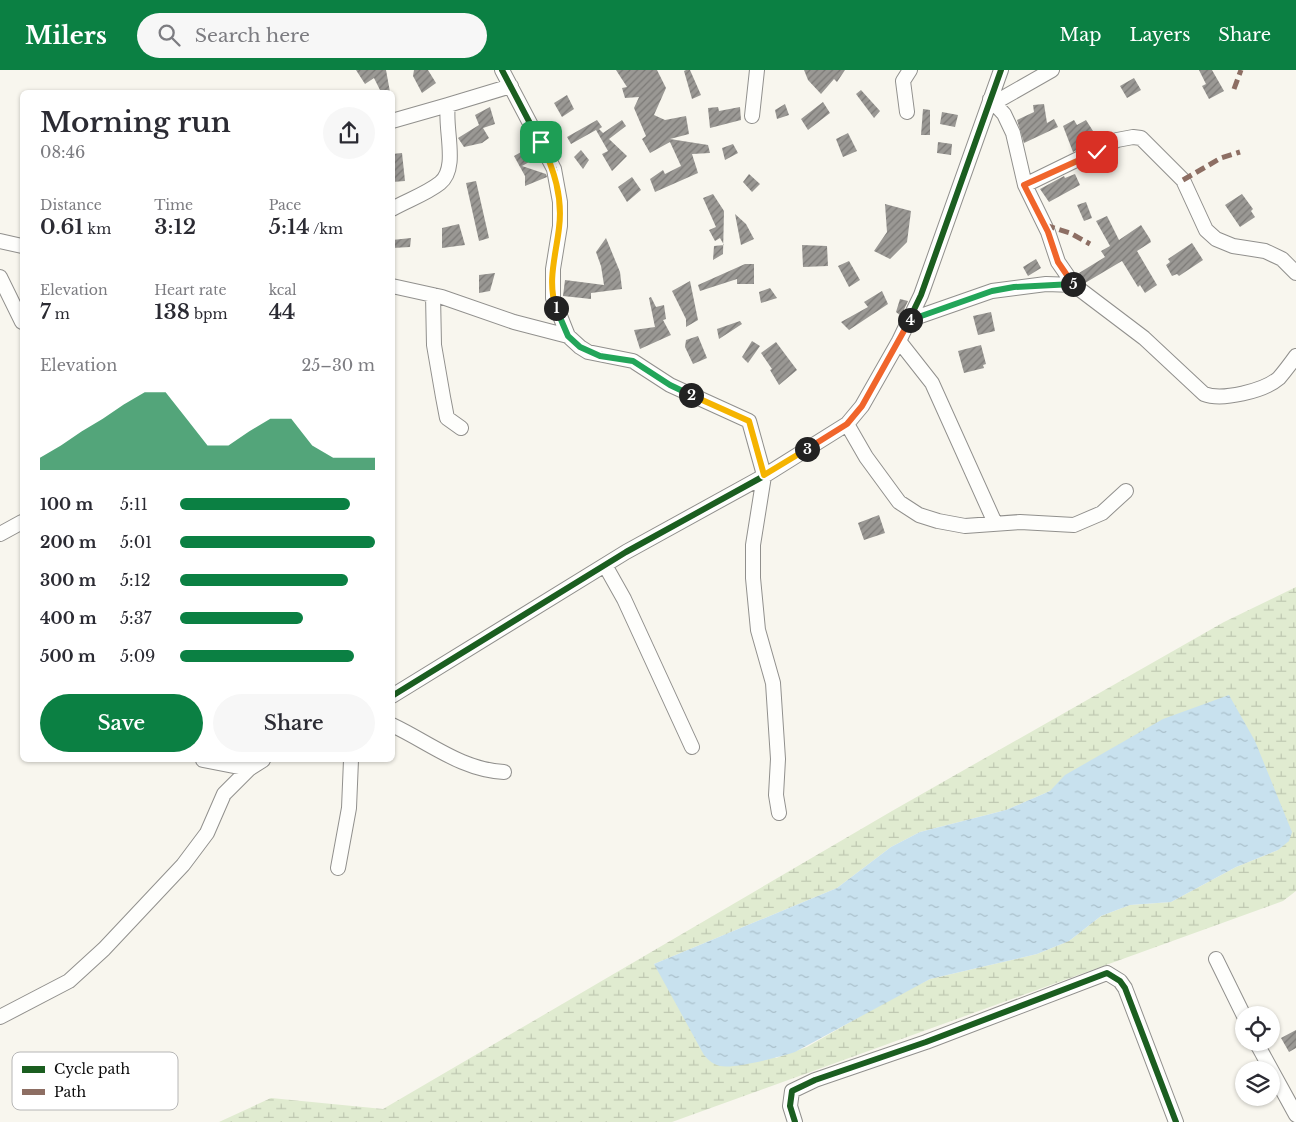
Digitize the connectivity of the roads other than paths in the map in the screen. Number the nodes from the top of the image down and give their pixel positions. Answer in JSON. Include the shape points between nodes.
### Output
{"nodes":[{"id":1,"x":502,"y":70,"type":"edge"},
{"id":2,"x":757,"y":70,"type":"edge"},
{"id":3,"x":910,"y":70,"type":"edge"},
{"id":4,"x":1001,"y":70,"type":"edge"},
{"id":5,"x":1024,"y":70,"type":"edge"},
{"id":6,"x":1048,"y":72,"type":"edge"},
{"id":7,"x":511,"y":86,"type":"junction"},
{"id":8,"x":992,"y":101,"type":"junction"},
{"id":9,"x":448,"y":105,"type":"junction"},
{"id":10,"x":907,"y":112,"type":"dead end"},
{"id":11,"x":752,"y":116,"type":"dead end"},
{"id":12,"x":395,"y":120,"type":"edge"},
{"id":13,"x":1024,"y":185,"type":"junction"},
{"id":14,"x":395,"y":207,"type":"edge"},
{"id":15,"x":0,"y":241,"type":"edge"},
{"id":16,"x":20,"y":246,"type":"edge"},
{"id":17,"x":1296,"y":274,"type":"edge"},
{"id":18,"x":0,"y":276,"type":"edge"},
{"id":19,"x":1074,"y":285,"type":"junction"},
{"id":20,"x":395,"y":287,"type":"edge"},
{"id":21,"x":434,"y":295,"type":"junction"},
{"id":22,"x":20,"y":318,"type":"edge"},
{"id":23,"x":909,"y":320,"type":"junction"},
{"id":24,"x":568,"y":336,"type":"junction"},
{"id":25,"x":899,"y":341,"type":"junction"},
{"id":26,"x":1296,"y":356,"type":"edge"},
{"id":27,"x":847,"y":424,"type":"junction"},
{"id":28,"x":461,"y":428,"type":"dead end"},
{"id":29,"x":764,"y":475,"type":"junction"},
{"id":30,"x":1126,"y":491,"type":"dead end"},
{"id":31,"x":995,"y":522,"type":"junction"},
{"id":32,"x":20,"y":523,"type":"edge"},
{"id":33,"x":0,"y":534,"type":"edge"},
{"id":34,"x":606,"y":567,"type":"junction"},
{"id":35,"x":395,"y":694,"type":"edge"},
{"id":36,"x":395,"y":727,"type":"edge"},
{"id":37,"x":692,"y":747,"type":"dead end"},
{"id":38,"x":232,"y":762,"type":"edge"},
{"id":39,"x":260,"y":762,"type":"edge"},
{"id":40,"x":351,"y":762,"type":"edge"},
{"id":41,"x":249,"y":769,"type":"junction"},
{"id":42,"x":504,"y":772,"type":"dead end"},
{"id":43,"x":779,"y":813,"type":"dead end"},
{"id":44,"x":338,"y":868,"type":"dead end"},
{"id":45,"x":1216,"y":959,"type":"dead end"},
{"id":46,"x":1239,"y":1006,"type":"edge"},
{"id":47,"x":0,"y":1016,"type":"edge"},
{"id":48,"x":1261,"y":1051,"type":"edge"},
{"id":49,"x":1296,"y":1115,"type":"edge"},
{"id":50,"x":795,"y":1122,"type":"edge"},
{"id":51,"x":1176,"y":1122,"type":"edge"}],
"edges":[{"from":1,"to":7,"type":"street"},
{"from":2,"to":11,"type":"street"},
{"from":3,"to":10,"type":"street","via":[[903,81]]},
{"from":4,"to":8,"type":"street"},
{"from":5,"to":6,"type":"street"},
{"from":6,"to":8,"type":"street"},
{"from":7,"to":9,"type":"street"},
{"from":7,"to":24,"type":"street","via":[[554,169],[560,202],[560,226],[553,269],[553,298]]},
{"from":8,"to":13,"type":"street","via":[[1004,114],[1013,133]]},
{"from":8,"to":23,"type":"street","via":[[921,296]]},
{"from":9,"to":12,"type":"street"},
{"from":9,"to":14,"type":"street","via":[[448,174],[441,183]]},
{"from":13,"to":17,"type":"street","via":[[1117,140],[1141,138],[1183,180],[1206,230],[1216,240],[1265,251],[1282,259]]},
{"from":13,"to":19,"type":"street","via":[[1048,232],[1058,262]]},
{"from":15,"to":16,"type":"street"},
{"from":18,"to":22,"type":"street"},
{"from":19,"to":23,"type":"street","via":[[1046,284],[992,291]]},
{"from":19,"to":26,"type":"street","via":[[1120,318],[1204,394],[1213,398],[1241,394],[1278,379]]},
{"from":20,"to":21,"type":"street"},
{"from":21,"to":24,"type":"street"},
{"from":21,"to":28,"type":"street","via":[[434,344],[442,397],[447,418]]},
{"from":23,"to":25,"type":"street"},
{"from":24,"to":29,"type":"street","via":[[588,352],[633,361],[670,385],[749,421]]},
{"from":25,"to":27,"type":"street","via":[[862,406]]},
{"from":25,"to":31,"type":"street","via":[[932,384]]},
{"from":27,"to":29,"type":"street"},
{"from":27,"to":31,"type":"street","via":[[883,481],[909,510],[938,521],[965,526]]},
{"from":29,"to":34,"type":"street","via":[[626,552]]},
{"from":29,"to":43,"type":"street","via":[[753,545],[753,578],[758,630],[773,683]]},
{"from":30,"to":31,"type":"street","via":[[1102,513],[1074,525]]},
{"from":32,"to":33,"type":"street"},
{"from":34,"to":35,"type":"street"},
{"from":34,"to":37,"type":"street"},
{"from":36,"to":42,"type":"street","via":[[471,766]]},
{"from":38,"to":41,"type":"street"},
{"from":39,"to":41,"type":"street"},
{"from":40,"to":44,"type":"street","via":[[349,808]]},
{"from":41,"to":47,"type":"street","via":[[224,794],[207,833],[182,865],[104,949],[69,981]]},
{"from":45,"to":46,"type":"street"},
{"from":48,"to":49,"type":"street"},
{"from":50,"to":51,"type":"street","via":[[790,1106],[792,1091],[1107,973],[1125,988]]}]}
